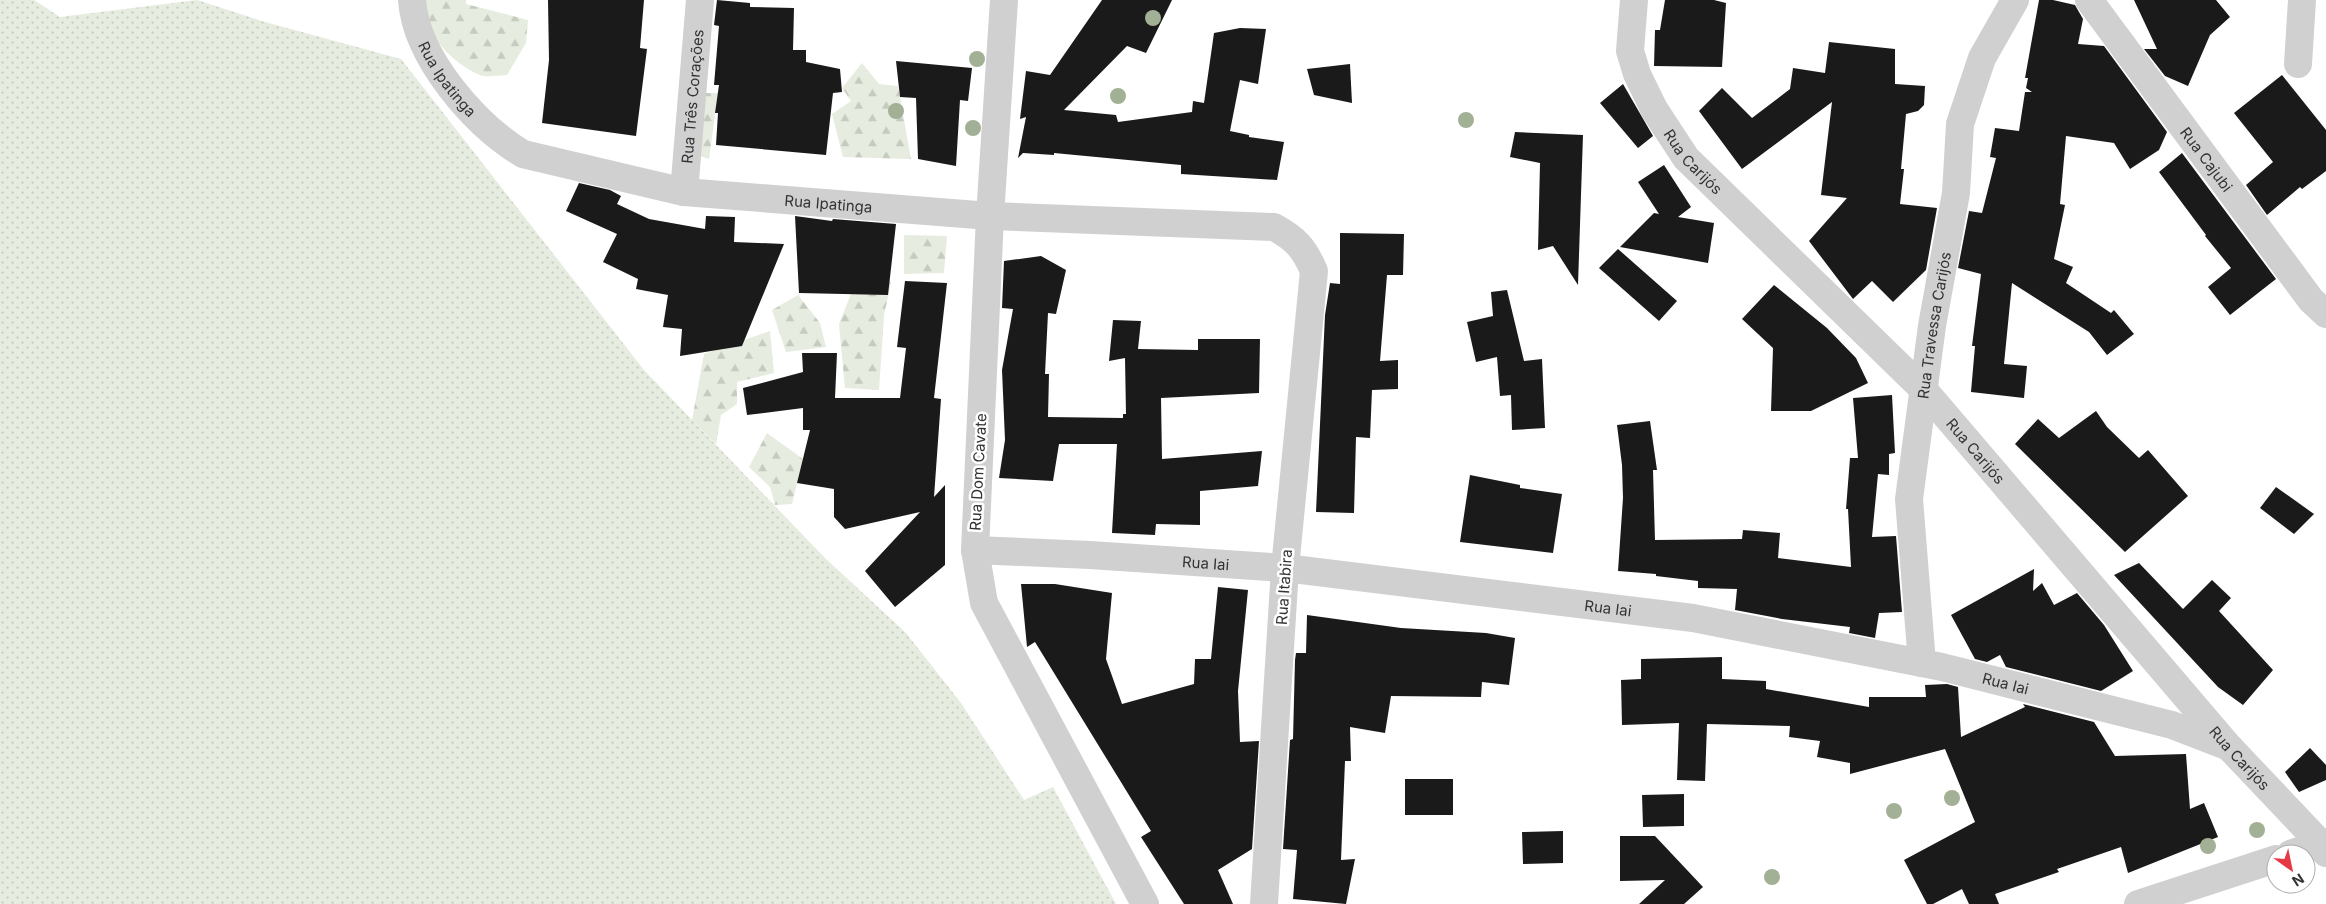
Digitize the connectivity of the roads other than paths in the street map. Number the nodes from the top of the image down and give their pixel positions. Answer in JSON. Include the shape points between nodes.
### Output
{"nodes":[{"id":1,"x":412,"y":0,"type":"edge"},
{"id":2,"x":700,"y":0,"type":"edge"},
{"id":3,"x":1004,"y":0,"type":"edge"},
{"id":4,"x":1634,"y":0,"type":"edge"},
{"id":5,"x":2015,"y":0,"type":"edge"},
{"id":6,"x":2089,"y":0,"type":"edge"},
{"id":7,"x":2302,"y":0,"type":"edge"},
{"id":8,"x":2298,"y":64,"type":"dead end"},
{"id":9,"x":684,"y":192,"type":"junction"},
{"id":10,"x":990,"y":216,"type":"junction"},
{"id":11,"x":1314,"y":270,"type":"joint"},
{"id":12,"x":2326,"y":314,"type":"edge"},
{"id":13,"x":1924,"y":390,"type":"junction"},
{"id":14,"x":974,"y":550,"type":"junction"},
{"id":15,"x":1285,"y":568,"type":"junction"},
{"id":16,"x":1922,"y":663,"type":"junction"},
{"id":17,"x":2229,"y":747,"type":"junction"},
{"id":18,"x":2324,"y":846,"type":"edge"},
{"id":19,"x":2266,"y":861,"type":"edge"},
{"id":20,"x":1145,"y":904,"type":"edge"},
{"id":21,"x":1264,"y":904,"type":"edge"},
{"id":22,"x":2138,"y":904,"type":"edge"}],
"edges":[{"from":1,"to":9,"type":"street","name":"Rua Ipatinga","via":[[420,33],[433,58],[464,104],[502,141],[523,154]]},
{"from":2,"to":9,"type":"street","name":"Rua Três Corações"},
{"from":3,"to":10,"type":"street","name":"Rua Dom Cavate"},
{"from":4,"to":13,"type":"street","name":"Rua Carijós","via":[[1630,52],[1637,74],[1654,109],[1686,158]]},
{"from":5,"to":13,"type":"street","name":"Rua Travessa Carijós","via":[[1982,58],[1960,124],[1956,193]]},
{"from":6,"to":12,"type":"street","name":"Rua Cajubi","via":[[2311,300]]},
{"from":7,"to":8,"type":"street"},
{"from":9,"to":10,"type":"street","name":"Rua Ipatinga"},
{"from":10,"to":11,"type":"street","name":"Rua Ipatinga","via":[[1274,227],[1290,235],[1306,251]]},
{"from":10,"to":14,"type":"street","name":"Rua Dom Cavate"},
{"from":11,"to":15,"type":"street","name":"Rua Itabira"},
{"from":13,"to":16,"type":"street","name":"Rua Travessa Carijós","via":[[1909,499]]},
{"from":13,"to":17,"type":"street","name":"Rua Carijós"},
{"from":14,"to":15,"type":"street","name":"Rua Iai"},
{"from":14,"to":20,"type":"street","name":"Rua Dom Cavate","via":[[984,603]]},
{"from":15,"to":16,"type":"street","name":"Rua Iai","via":[[1693,618]]},
{"from":15,"to":21,"type":"street","name":"Rua Itabira"},
{"from":16,"to":17,"type":"street","name":"Rua Iai","via":[[2172,725]]},
{"from":17,"to":18,"type":"street","name":"Rua Carijós"},
{"from":19,"to":22,"type":"street"}]}
